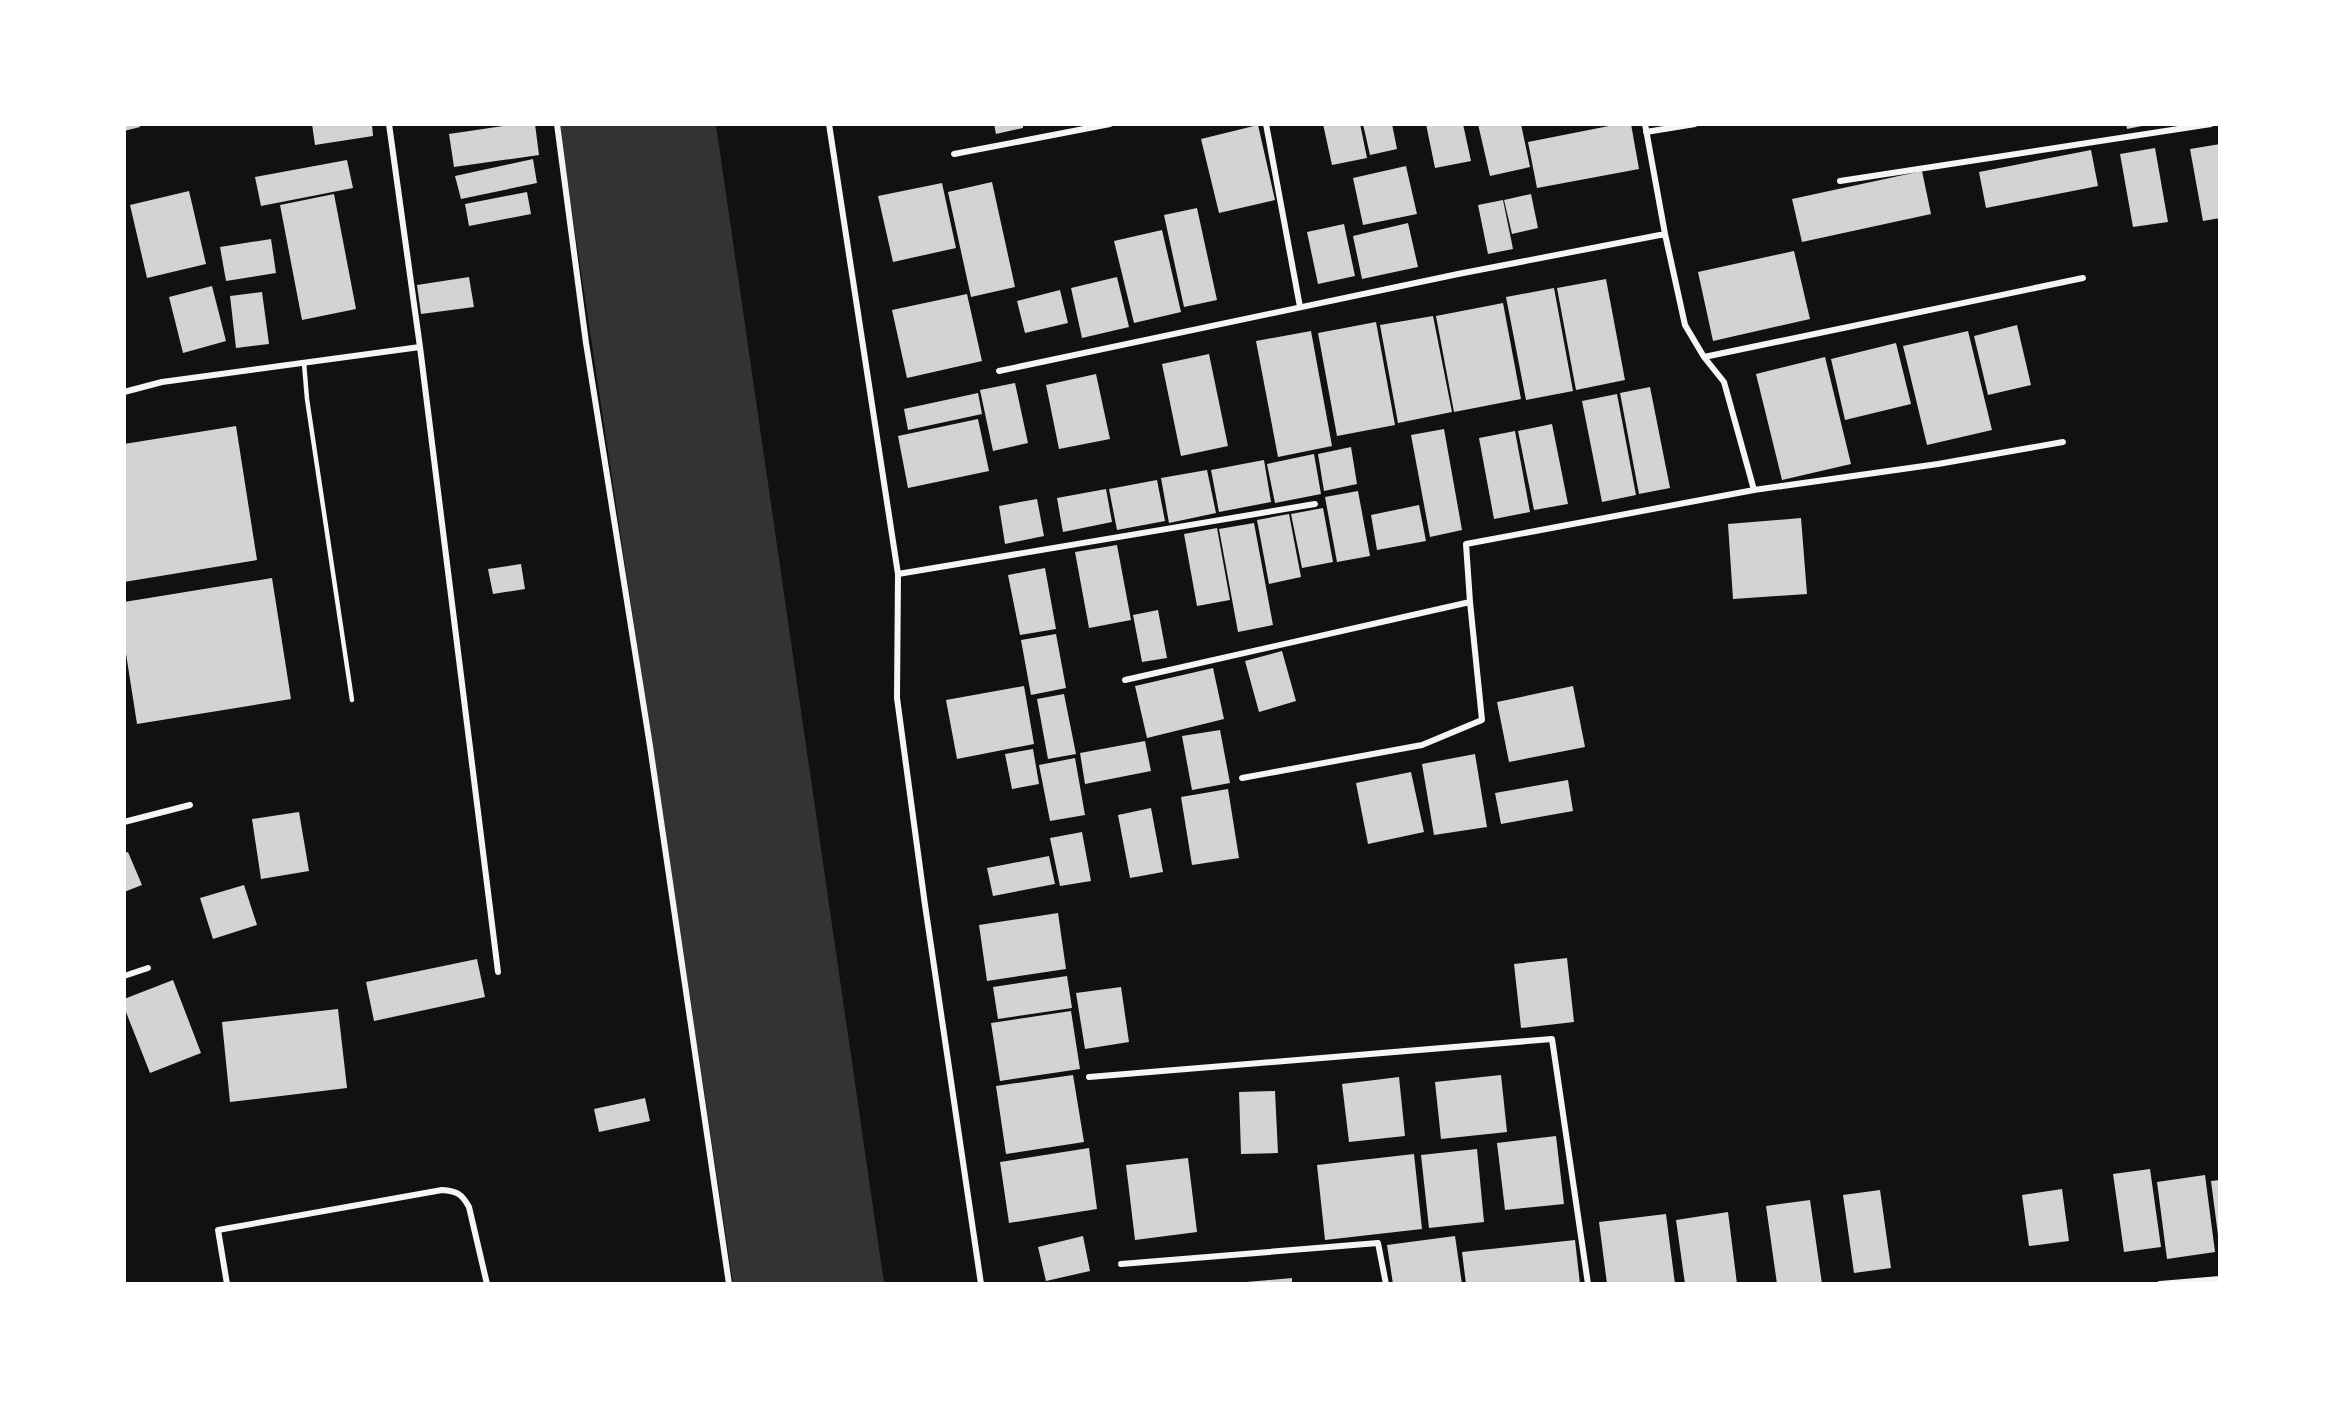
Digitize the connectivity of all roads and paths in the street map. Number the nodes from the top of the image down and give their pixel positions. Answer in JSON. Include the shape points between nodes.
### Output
{"nodes":[{"id":1,"x":389,"y":124,"type":"edge"},
{"id":2,"x":557,"y":124,"type":"edge"},
{"id":3,"x":829,"y":124,"type":"edge"},
{"id":4,"x":1110,"y":124,"type":"edge"},
{"id":5,"x":1266,"y":124,"type":"edge"},
{"id":6,"x":1645,"y":124,"type":"edge"},
{"id":7,"x":1695,"y":124,"type":"edge"},
{"id":8,"x":2211,"y":124,"type":"edge"},
{"id":9,"x":1646,"y":132,"type":"junction"},
{"id":10,"x":954,"y":154,"type":"dead end"},
{"id":11,"x":1839,"y":181,"type":"dead end"},
{"id":12,"x":1665,"y":234,"type":"junction"},
{"id":13,"x":2083,"y":278,"type":"dead end"},
{"id":14,"x":1300,"y":307,"type":"junction"},
{"id":15,"x":420,"y":347,"type":"junction"},
{"id":16,"x":1704,"y":357,"type":"junction"},
{"id":17,"x":304,"y":363,"type":"junction"},
{"id":18,"x":999,"y":371,"type":"dead end"},
{"id":19,"x":124,"y":392,"type":"edge"},
{"id":20,"x":2063,"y":442,"type":"dead end"},
{"id":21,"x":1754,"y":490,"type":"junction"},
{"id":22,"x":1315,"y":504,"type":"dead end"},
{"id":23,"x":898,"y":574,"type":"junction"},
{"id":24,"x":1470,"y":602,"type":"junction"},
{"id":25,"x":1125,"y":680,"type":"dead end"},
{"id":26,"x":352,"y":700,"type":"dead end"},
{"id":27,"x":1242,"y":778,"type":"dead end"},
{"id":28,"x":190,"y":805,"type":"dead end"},
{"id":29,"x":124,"y":822,"type":"edge"},
{"id":30,"x":148,"y":968,"type":"dead end"},
{"id":31,"x":498,"y":972,"type":"dead end"},
{"id":32,"x":124,"y":976,"type":"edge"},
{"id":33,"x":1089,"y":1077,"type":"dead end"},
{"id":34,"x":1121,"y":1264,"type":"dead end"},
{"id":35,"x":2220,"y":1279,"type":"edge"},
{"id":36,"x":227,"y":1284,"type":"edge"},
{"id":37,"x":487,"y":1284,"type":"edge"},
{"id":38,"x":729,"y":1284,"type":"edge"},
{"id":39,"x":981,"y":1284,"type":"edge"},
{"id":40,"x":1386,"y":1284,"type":"edge"},
{"id":41,"x":1588,"y":1284,"type":"edge"},
{"id":42,"x":2160,"y":1284,"type":"edge"}],
"edges":[{"from":1,"to":15,"type":"street"},
{"from":2,"to":38,"type":"street","via":[[586,343]]},
{"from":3,"to":23,"type":"street"},
{"from":4,"to":10,"type":"street"},
{"from":5,"to":14,"type":"street"},
{"from":6,"to":9,"type":"street"},
{"from":7,"to":9,"type":"street"},
{"from":8,"to":11,"type":"street"},
{"from":9,"to":12,"type":"street"},
{"from":12,"to":14,"type":"street"},
{"from":12,"to":16,"type":"street","via":[[1685,325]]},
{"from":13,"to":16,"type":"street"},
{"from":14,"to":18,"type":"street"},
{"from":15,"to":17,"type":"street"},
{"from":15,"to":31,"type":"street"},
{"from":16,"to":21,"type":"street","via":[[1724,382]]},
{"from":17,"to":19,"type":"street","via":[[162,382]]},
{"from":17,"to":26,"type":"lane"},
{"from":20,"to":21,"type":"street"},
{"from":21,"to":24,"type":"street","via":[[1466,544]]},
{"from":22,"to":23,"type":"street"},
{"from":23,"to":39,"type":"street","via":[[897,698]]},
{"from":24,"to":25,"type":"street"},
{"from":24,"to":27,"type":"street","via":[[1482,720],[1422,745]]},
{"from":28,"to":29,"type":"street"},
{"from":30,"to":32,"type":"street"},
{"from":33,"to":41,"type":"street","via":[[1552,1039]]},
{"from":34,"to":40,"type":"street","via":[[1378,1243]]},
{"from":35,"to":42,"type":"street"},
{"from":36,"to":37,"type":"street","via":[[218,1230],[442,1190],[455,1191],[469,1207]]}]}
